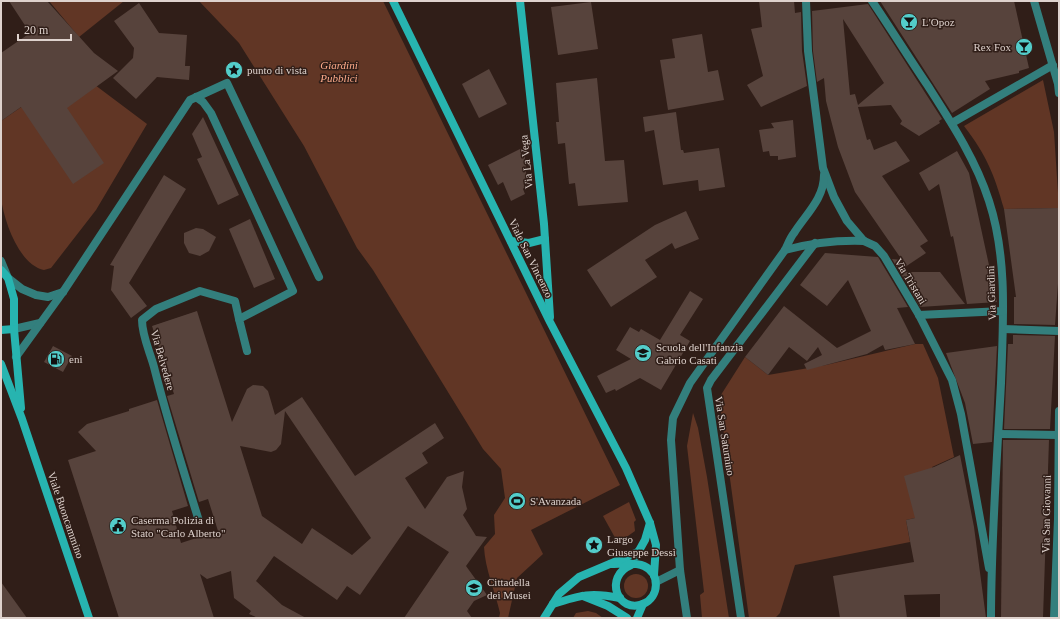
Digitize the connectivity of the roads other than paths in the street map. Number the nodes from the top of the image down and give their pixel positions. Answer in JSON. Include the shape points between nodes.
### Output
{"nodes":[{"id":1,"x":393,"y":1,"type":"edge"},
{"id":2,"x":520,"y":1,"type":"edge"},
{"id":3,"x":872,"y":1,"type":"edge"},
{"id":4,"x":1034,"y":1,"type":"edge"},
{"id":5,"x":806,"y":5,"type":"edge"},
{"id":6,"x":1053,"y":65,"type":"junction"},
{"id":7,"x":1059,"y":83,"type":"edge"},
{"id":8,"x":1059,"y":93,"type":"edge"},
{"id":9,"x":196,"y":98,"type":"junction"},
{"id":10,"x":952,"y":123,"type":"junction"},
{"id":11,"x":823,"y":168,"type":"junction"},
{"id":12,"x":545,"y":239,"type":"junction"},
{"id":13,"x":511,"y":241,"type":"junction"},
{"id":14,"x":864,"y":241,"type":"junction"},
{"id":15,"x":815,"y":243,"type":"junction"},
{"id":16,"x":785,"y":250,"type":"junction"},
{"id":17,"x":1,"y":261,"type":"edge"},
{"id":18,"x":1,"y":270,"type":"edge"},
{"id":19,"x":319,"y":277,"type":"dead end"},
{"id":20,"x":8,"y":278,"type":"junction"},
{"id":21,"x":63,"y":292,"type":"junction"},
{"id":22,"x":1003,"y":311,"type":"junction"},
{"id":23,"x":919,"y":315,"type":"junction"},
{"id":24,"x":239,"y":319,"type":"junction"},
{"id":25,"x":550,"y":322,"type":"junction"},
{"id":26,"x":40,"y":323,"type":"junction"},
{"id":27,"x":14,"y":329,"type":"junction"},
{"id":28,"x":1003,"y":329,"type":"junction"},
{"id":29,"x":1,"y":330,"type":"edge"},
{"id":30,"x":1059,"y":331,"type":"edge"},
{"id":31,"x":247,"y":351,"type":"dead end"},
{"id":32,"x":16,"y":357,"type":"junction"},
{"id":33,"x":1,"y":364,"type":"edge"},
{"id":34,"x":1059,"y":411,"type":"edge"},
{"id":35,"x":22,"y":418,"type":"junction"},
{"id":36,"x":998,"y":434,"type":"junction"},
{"id":37,"x":1058,"y":435,"type":"edge"},
{"id":38,"x":199,"y":521,"type":"dead end"},
{"id":39,"x":650,"y":524,"type":"junction"},
{"id":40,"x":638,"y":552,"type":"junction"},
{"id":41,"x":611,"y":564,"type":"junction"},
{"id":42,"x":631,"y":564,"type":"junction"},
{"id":43,"x":680,"y":570,"type":"junction"},
{"id":44,"x":991,"y":576,"type":"junction"},
{"id":45,"x":655,"y":579,"type":"junction"},
{"id":46,"x":580,"y":595,"type":"junction"},
{"id":47,"x":620,"y":598,"type":"junction"},
{"id":48,"x":553,"y":604,"type":"junction"},
{"id":49,"x":643,"y":604,"type":"junction"},
{"id":50,"x":89,"y":618,"type":"edge"},
{"id":51,"x":544,"y":618,"type":"edge"},
{"id":52,"x":627,"y":618,"type":"edge"},
{"id":53,"x":637,"y":618,"type":"edge"},
{"id":54,"x":687,"y":618,"type":"edge"},
{"id":55,"x":741,"y":618,"type":"edge"},
{"id":56,"x":991,"y":618,"type":"edge"},
{"id":57,"x":1054,"y":618,"type":"edge"}],
"edges":[{"from":1,"to":13,"type":"street","name":"Viale San Vincenzo"},
{"from":2,"to":12,"type":"street","name":"Via La Vega"},
{"from":3,"to":10,"type":"street","name":"Via Giardini"},
{"from":4,"to":6,"type":"street"},
{"from":5,"to":11,"type":"street","name":"Via Tristani","via":[[808,51]]},
{"from":6,"to":7,"type":"street"},
{"from":6,"to":10,"type":"street"},
{"from":7,"to":8,"type":"street"},
{"from":9,"to":19,"type":"street","via":[[227,82]]},
{"from":9,"to":21,"type":"street","via":[[190,100]]},
{"from":9,"to":24,"type":"street","via":[[203,102],[211,113],[292,291]]},
{"from":10,"to":22,"type":"street","name":"Via Giardini","via":[[989,200],[998,234]]},
{"from":11,"to":14,"type":"street","name":"Via Tristani","via":[[844,215]]},
{"from":11,"to":16,"type":"street","via":[[824,184],[820,197],[793,234]]},
{"from":12,"to":13,"type":"street","via":[[529,243]]},
{"from":12,"to":25,"type":"street","name":"Via La Vega"},
{"from":13,"to":25,"type":"street","name":"Viale San Vincenzo"},
{"from":14,"to":15,"type":"street"},
{"from":14,"to":23,"type":"street","name":"Via Tristani","via":[[875,246],[884,256]]},
{"from":15,"to":16,"type":"street"},
{"from":15,"to":55,"type":"street","name":"Via San Saturnino","via":[[707,388]]},
{"from":16,"to":43,"type":"street","via":[[690,383],[673,418],[671,440]]},
{"from":17,"to":20,"type":"street"},
{"from":18,"to":20,"type":"street","name":"Viale Buoncammino"},
{"from":20,"to":21,"type":"street","via":[[22,289],[36,295],[48,297]]},
{"from":20,"to":27,"type":"street","name":"Viale Buoncammino","via":[[14,299]]},
{"from":21,"to":26,"type":"street"},
{"from":22,"to":23,"type":"street"},
{"from":22,"to":28,"type":"street","name":"Via Giardini"},
{"from":23,"to":44,"type":"street","name":"Via Tristani","via":[[952,380],[961,414]]},
{"from":24,"to":31,"type":"street","name":"Via Belvedere"},
{"from":24,"to":38,"type":"street","name":"Via Belvedere","via":[[235,301],[200,291],[156,309],[142,320],[142,331],[149,347],[165,412]]},
{"from":25,"to":39,"type":"street","name":"Viale San Vincenzo","via":[[626,468]]},
{"from":26,"to":27,"type":"street"},
{"from":26,"to":32,"type":"street"},
{"from":27,"to":29,"type":"street"},
{"from":27,"to":32,"type":"street","name":"Viale Buoncammino"},
{"from":28,"to":30,"type":"street"},
{"from":28,"to":36,"type":"street","name":"Via Giardini"},
{"from":32,"to":35,"type":"street","name":"Viale Buoncammino"},
{"from":33,"to":35,"type":"street","name":"Viale Buoncammino"},
{"from":34,"to":37,"type":"street","name":"Via San Giovanni"},
{"from":35,"to":50,"type":"street","name":"Viale Buoncammino"},
{"from":36,"to":37,"type":"street"},
{"from":36,"to":44,"type":"street","name":"Via Giardini"},
{"from":37,"to":57,"type":"street","name":"Via San Giovanni"},
{"from":39,"to":40,"type":"street"},
{"from":39,"to":45,"type":"street","name":"Viale San Vincenzo","via":[[656,545]]},
{"from":40,"to":41,"type":"street"},
{"from":40,"to":42,"type":"street"},
{"from":41,"to":42,"type":"street"},
{"from":41,"to":48,"type":"street","via":[[579,577],[559,594]]},
{"from":42,"to":45,"type":"street","via":[[645,566]]},
{"from":42,"to":47,"type":"street","via":[[620,571],[617,577],[616,590]]},
{"from":43,"to":45,"type":"street"},
{"from":43,"to":54,"type":"street"},
{"from":44,"to":56,"type":"street","name":"Via Giardini"},
{"from":45,"to":49,"type":"street","via":[[654,596]]},
{"from":46,"to":47,"type":"street"},
{"from":46,"to":48,"type":"street"},
{"from":46,"to":52,"type":"street","via":[[608,606]]},
{"from":47,"to":49,"type":"street","via":[[629,604]]},
{"from":47,"to":52,"type":"street"},
{"from":48,"to":51,"type":"street"},
{"from":49,"to":53,"type":"street"}]}
